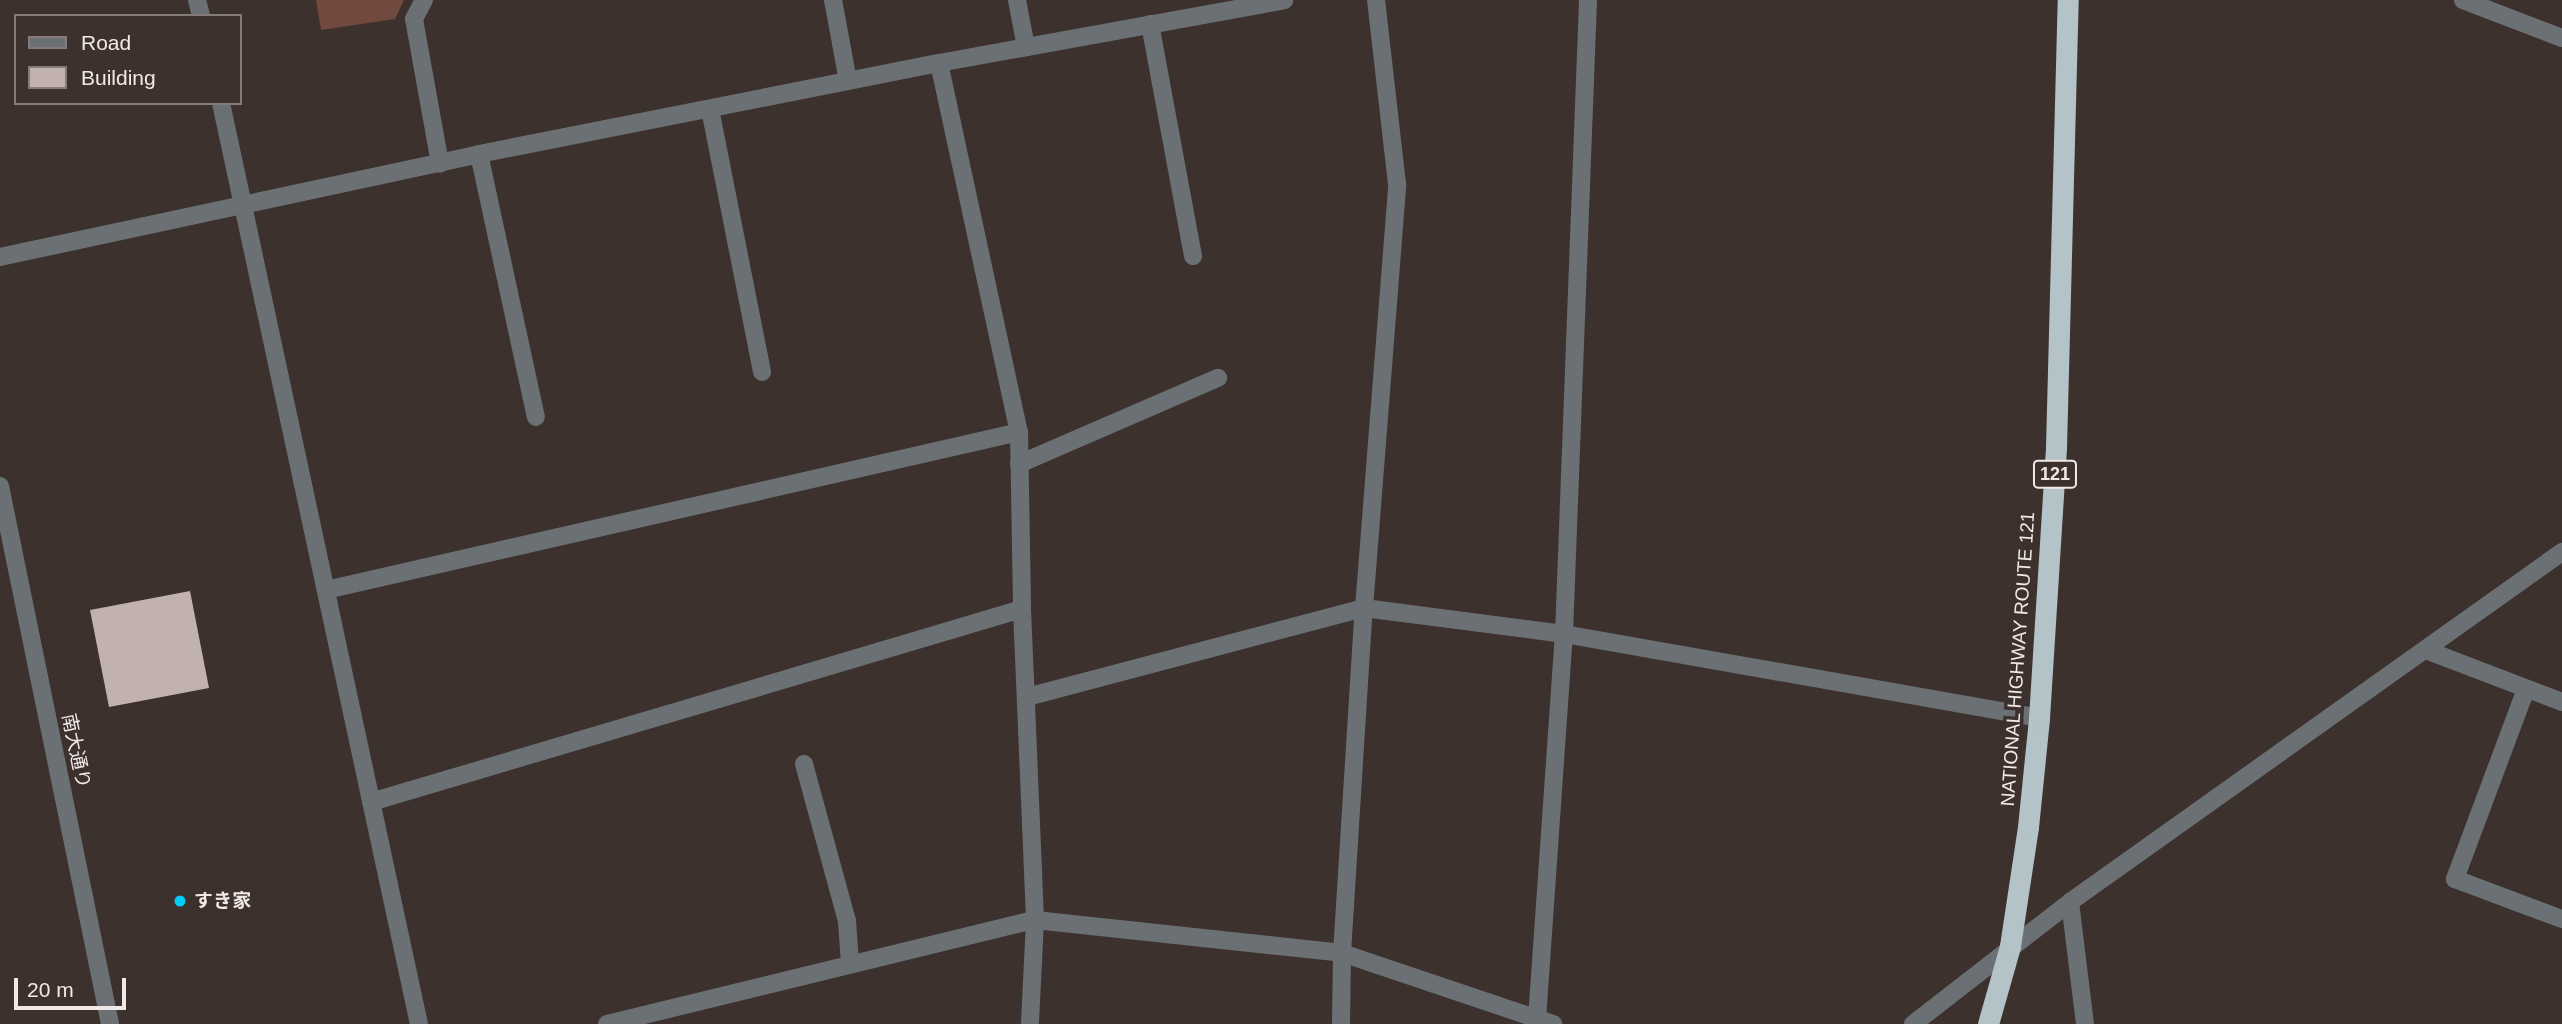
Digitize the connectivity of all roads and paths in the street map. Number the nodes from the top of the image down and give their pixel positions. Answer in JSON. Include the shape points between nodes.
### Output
{"nodes":[{"id":1,"x":424,"y":0,"type":"edge"},
{"id":2,"x":833,"y":0,"type":"edge"},
{"id":3,"x":1017,"y":0,"type":"edge"},
{"id":4,"x":1279,"y":0,"type":"edge"},
{"id":5,"x":1376,"y":0,"type":"edge"},
{"id":6,"x":1588,"y":0,"type":"edge"},
{"id":7,"x":2068,"y":0,"type":"edge"},
{"id":8,"x":2463,"y":0,"type":"edge"},
{"id":9,"x":1150,"y":24,"type":"junction"},
{"id":10,"x":2562,"y":38,"type":"edge"},
{"id":11,"x":1026,"y":47,"type":"junction"},
{"id":12,"x":939,"y":63,"type":"junction"},
{"id":13,"x":848,"y":81,"type":"junction"},
{"id":14,"x":221,"y":105,"type":"edge"},
{"id":15,"x":710,"y":109,"type":"junction"},
{"id":16,"x":479,"y":154,"type":"junction"},
{"id":17,"x":440,"y":164,"type":"junction"},
{"id":18,"x":244,"y":203,"type":"junction"},
{"id":19,"x":1193,"y":256,"type":"dead end"},
{"id":20,"x":0,"y":257,"type":"edge"},
{"id":21,"x":762,"y":372,"type":"dead end"},
{"id":22,"x":1218,"y":378,"type":"dead end"},
{"id":23,"x":536,"y":417,"type":"dead end"},
{"id":24,"x":1019,"y":432,"type":"junction"},
{"id":25,"x":1019,"y":464,"type":"junction"},
{"id":26,"x":0,"y":486,"type":"edge"},
{"id":27,"x":2562,"y":552,"type":"edge"},
{"id":28,"x":326,"y":590,"type":"junction"},
{"id":29,"x":1364,"y":608,"type":"junction"},
{"id":30,"x":1022,"y":609,"type":"junction"},
{"id":31,"x":1564,"y":634,"type":"junction"},
{"id":32,"x":2426,"y":650,"type":"junction"},
{"id":33,"x":2526,"y":689,"type":"junction"},
{"id":34,"x":1027,"y":697,"type":"junction"},
{"id":35,"x":2562,"y":702,"type":"edge"},
{"id":36,"x":2039,"y":718,"type":"junction"},
{"id":37,"x":804,"y":764,"type":"dead end"},
{"id":38,"x":371,"y":802,"type":"junction"},
{"id":39,"x":2070,"y":902,"type":"junction"},
{"id":40,"x":2562,"y":919,"type":"edge"},
{"id":41,"x":1035,"y":920,"type":"junction"},
{"id":42,"x":2010,"y":946,"type":"junction"},
{"id":43,"x":1342,"y":954,"type":"junction"},
{"id":44,"x":850,"y":964,"type":"junction"},
{"id":45,"x":1545,"y":1021,"type":"edge"},
{"id":46,"x":110,"y":1024,"type":"edge"},
{"id":47,"x":419,"y":1024,"type":"edge"},
{"id":48,"x":607,"y":1024,"type":"edge"},
{"id":49,"x":1030,"y":1024,"type":"edge"},
{"id":50,"x":1341,"y":1024,"type":"edge"},
{"id":51,"x":1913,"y":1024,"type":"edge"},
{"id":52,"x":1988,"y":1024,"type":"edge"},
{"id":53,"x":2085,"y":1024,"type":"edge"}],
"edges":[{"from":1,"to":17,"type":"street","via":[[414,19]]},
{"from":2,"to":13,"type":"street"},
{"from":3,"to":11,"type":"street"},
{"from":4,"to":9,"type":"street"},
{"from":5,"to":29,"type":"street","via":[[1397,184]]},
{"from":6,"to":31,"type":"street"},
{"from":7,"to":36,"type":"highway","name":"NATIONAL HIGHWAY ROUTE 121","number":"121","via":[[2056,447]]},
{"from":8,"to":10,"type":"street"},
{"from":9,"to":11,"type":"street"},
{"from":9,"to":19,"type":"street"},
{"from":11,"to":12,"type":"street"},
{"from":12,"to":13,"type":"street"},
{"from":12,"to":24,"type":"street"},
{"from":13,"to":15,"type":"street"},
{"from":14,"to":18,"type":"street"},
{"from":15,"to":16,"type":"street"},
{"from":15,"to":21,"type":"street"},
{"from":16,"to":17,"type":"street"},
{"from":16,"to":23,"type":"street"},
{"from":17,"to":18,"type":"street"},
{"from":18,"to":20,"type":"street"},
{"from":18,"to":28,"type":"street"},
{"from":22,"to":25,"type":"street"},
{"from":24,"to":25,"type":"street"},
{"from":24,"to":28,"type":"street"},
{"from":25,"to":30,"type":"street"},
{"from":26,"to":46,"type":"street","name":"南大通り"},
{"from":27,"to":32,"type":"street"},
{"from":28,"to":38,"type":"street"},
{"from":29,"to":31,"type":"street"},
{"from":29,"to":34,"type":"street"},
{"from":29,"to":43,"type":"street"},
{"from":30,"to":34,"type":"street"},
{"from":30,"to":38,"type":"street"},
{"from":31,"to":36,"type":"street"},
{"from":31,"to":45,"type":"street"},
{"from":32,"to":33,"type":"street"},
{"from":32,"to":39,"type":"street"},
{"from":33,"to":35,"type":"street"},
{"from":33,"to":40,"type":"street","via":[[2455,879]]},
{"from":34,"to":41,"type":"street"},
{"from":36,"to":42,"type":"highway","name":"NATIONAL HIGHWAY ROUTE 121","number":"121"},
{"from":37,"to":44,"type":"street","via":[[847,921]]},
{"from":38,"to":47,"type":"street"},
{"from":39,"to":42,"type":"street"},
{"from":39,"to":53,"type":"street"},
{"from":41,"to":43,"type":"street"},
{"from":41,"to":44,"type":"street"},
{"from":41,"to":49,"type":"street"},
{"from":42,"to":51,"type":"street"},
{"from":42,"to":52,"type":"highway","name":"NATIONAL HIGHWAY ROUTE 121","number":"121"},
{"from":43,"to":45,"type":"street"},
{"from":43,"to":50,"type":"street"},
{"from":44,"to":48,"type":"street"}]}
